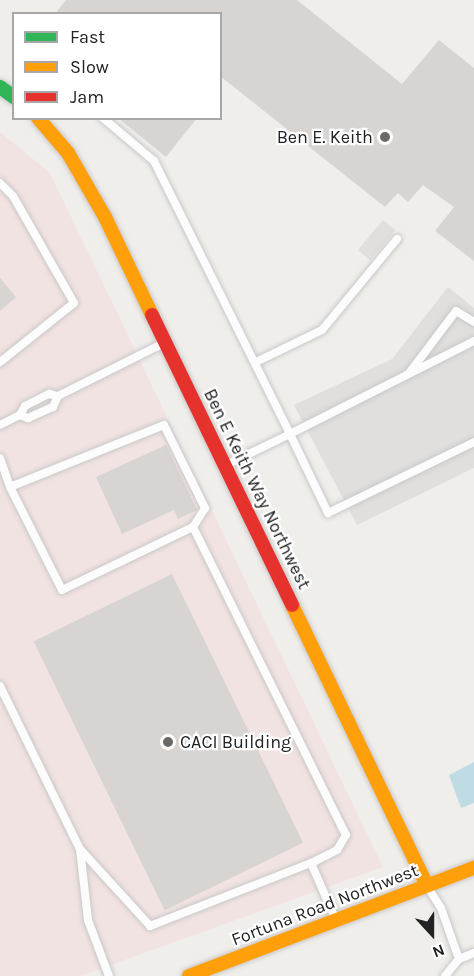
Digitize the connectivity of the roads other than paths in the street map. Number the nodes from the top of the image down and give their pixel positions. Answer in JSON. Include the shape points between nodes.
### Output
{"nodes":[{"id":1,"x":40,"y":120,"type":"edge"},
{"id":2,"x":105,"y":120,"type":"edge"},
{"id":3,"x":0,"y":183,"type":"edge"},
{"id":4,"x":397,"y":239,"type":"dead end"},
{"id":5,"x":474,"y":322,"type":"edge"},
{"id":6,"x":474,"y":341,"type":"edge"},
{"id":7,"x":166,"y":342,"type":"junction"},
{"id":8,"x":0,"y":362,"type":"edge"},
{"id":9,"x":255,"y":362,"type":"junction"},
{"id":10,"x":407,"y":375,"type":"junction"},
{"id":11,"x":58,"y":396,"type":"junction"},
{"id":12,"x":20,"y":415,"type":"junction"},
{"id":13,"x":0,"y":425,"type":"edge"},
{"id":14,"x":290,"y":434,"type":"junction"},
{"id":15,"x":474,"y":442,"type":"edge"},
{"id":16,"x":0,"y":458,"type":"edge"},
{"id":17,"x":226,"y":465,"type":"junction"},
{"id":18,"x":10,"y":487,"type":"junction"},
{"id":19,"x":193,"y":527,"type":"junction"},
{"id":20,"x":0,"y":686,"type":"edge"},
{"id":21,"x":80,"y":849,"type":"junction"},
{"id":22,"x":311,"y":863,"type":"junction"},
{"id":23,"x":474,"y":868,"type":"edge"},
{"id":24,"x":427,"y":885,"type":"junction"},
{"id":25,"x":336,"y":920,"type":"junction"},
{"id":26,"x":474,"y":953,"type":"edge"},
{"id":27,"x":459,"y":959,"type":"junction"},
{"id":28,"x":110,"y":976,"type":"edge"},
{"id":29,"x":189,"y":976,"type":"edge"},
{"id":30,"x":445,"y":976,"type":"edge"}],
"edges":[{"from":1,"to":7,"type":"street","name":"Ben E Keith Way Northwest","via":[[82,175]]},
{"from":2,"to":9,"type":"lane","via":[[154,161]]},
{"from":3,"to":8,"type":"lane","via":[[13,196],[74,303]]},
{"from":4,"to":9,"type":"lane","via":[[321,330]]},
{"from":5,"to":10,"type":"lane","via":[[456,311]]},
{"from":6,"to":10,"type":"lane"},
{"from":7,"to":11,"type":"lane"},
{"from":7,"to":17,"type":"street","name":"Ben E Keith Way Northwest"},
{"from":9,"to":14,"type":"lane"},
{"from":10,"to":14,"type":"lane"},
{"from":11,"to":12,"type":"lane","via":[[49,394],[25,406]]},
{"from":11,"to":12,"type":"lane","via":[[53,407],[28,418]]},
{"from":12,"to":13,"type":"lane"},
{"from":14,"to":15,"type":"lane","via":[[328,513]]},
{"from":14,"to":17,"type":"lane"},
{"from":16,"to":18,"type":"lane"},
{"from":17,"to":24,"type":"street","name":"Ben E Keith Way Northwest"},
{"from":18,"to":19,"type":"lane","via":[[62,590]]},
{"from":18,"to":19,"type":"lane","via":[[164,425],[205,508]]},
{"from":19,"to":22,"type":"lane","via":[[346,834],[338,850]]},
{"from":20,"to":21,"type":"lane"},
{"from":21,"to":22,"type":"lane","via":[[150,926]]},
{"from":21,"to":28,"type":"lane","via":[[88,920]]},
{"from":22,"to":25,"type":"lane"},
{"from":23,"to":24,"type":"street","name":"Fortuna Road Northwest"},
{"from":24,"to":25,"type":"street","name":"Fortuna Road Northwest"},
{"from":24,"to":27,"type":"lane","via":[[441,908]]},
{"from":25,"to":29,"type":"street","name":"Fortuna Road Northwest"},
{"from":26,"to":27,"type":"lane"},
{"from":27,"to":30,"type":"lane"}]}
